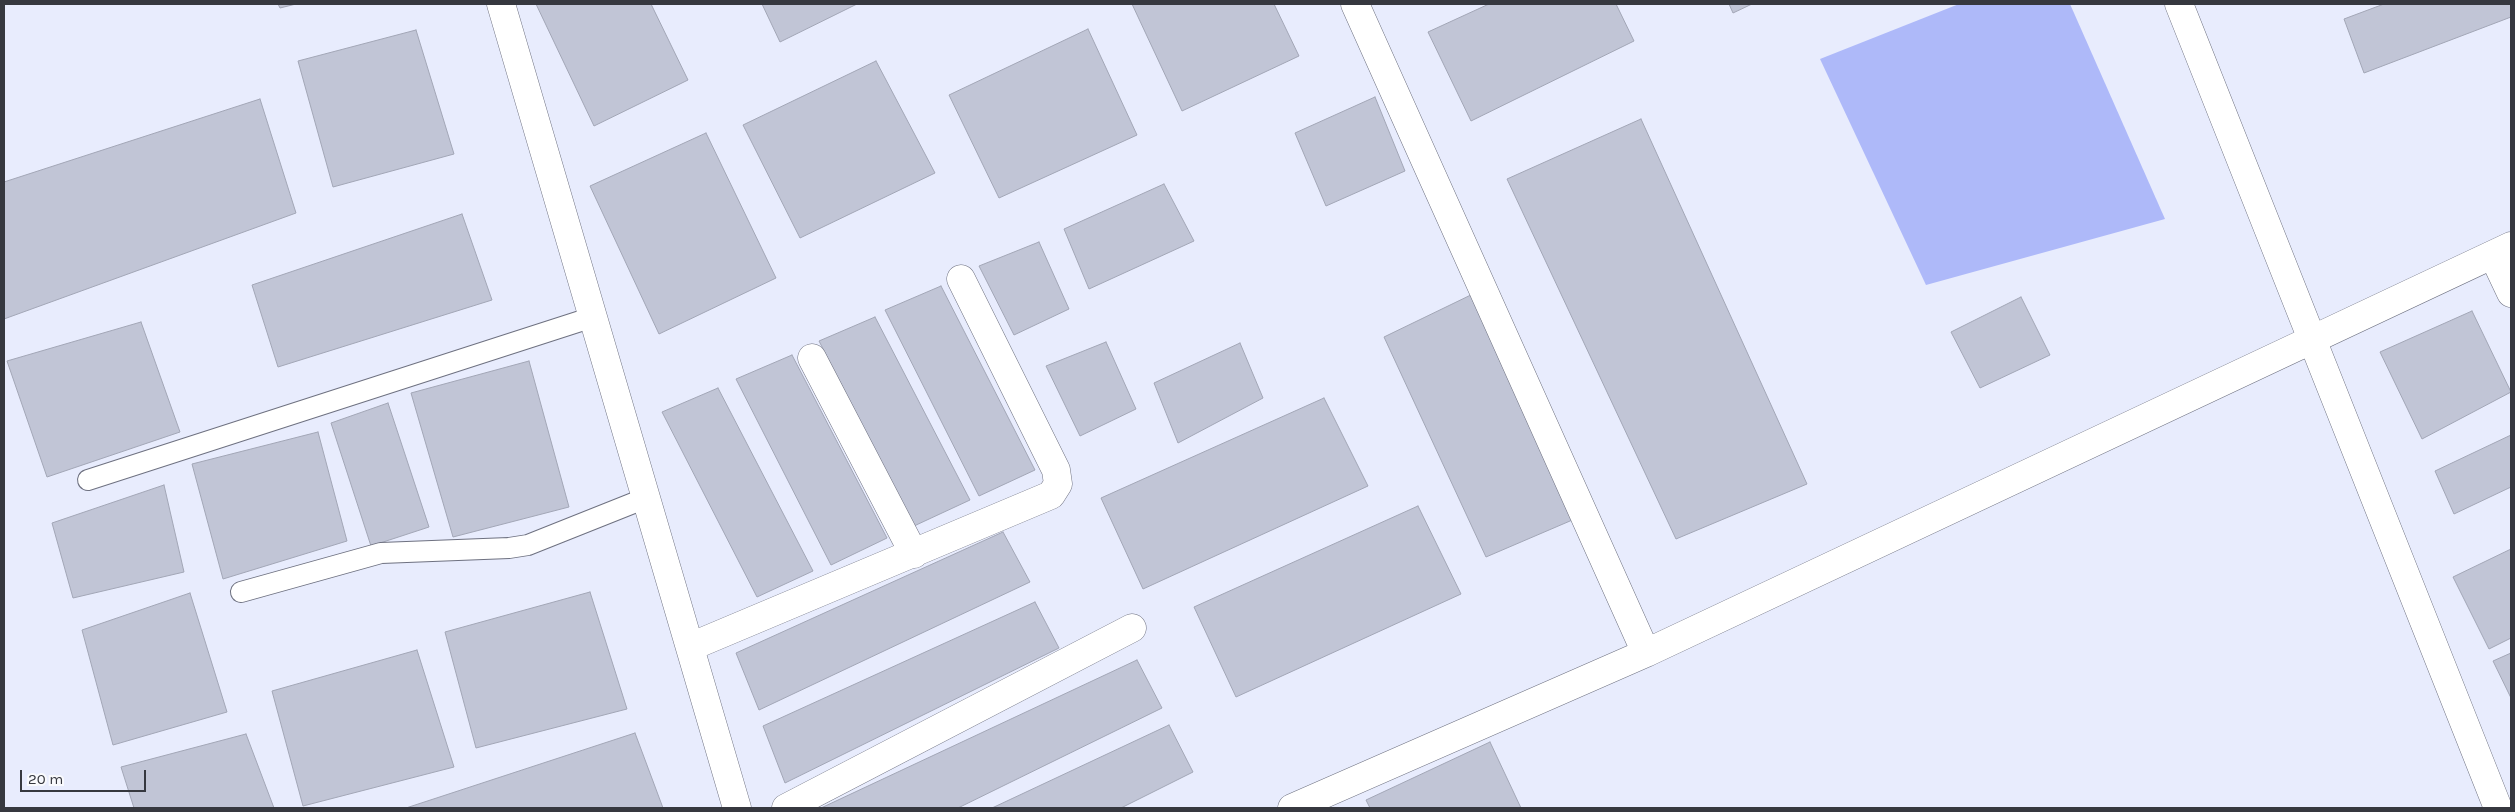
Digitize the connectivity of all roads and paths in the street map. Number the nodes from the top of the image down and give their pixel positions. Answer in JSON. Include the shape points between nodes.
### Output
{"nodes":[{"id":1,"x":501,"y":4,"type":"edge"},
{"id":2,"x":1355,"y":4,"type":"edge"},
{"id":3,"x":2179,"y":4,"type":"edge"},
{"id":4,"x":2502,"y":250,"type":"edge"},
{"id":5,"x":962,"y":279,"type":"dead end"},
{"id":6,"x":2511,"y":293,"type":"edge"},
{"id":7,"x":593,"y":317,"type":"junction"},
{"id":8,"x":2312,"y":340,"type":"junction"},
{"id":9,"x":812,"y":358,"type":"dead end"},
{"id":10,"x":88,"y":480,"type":"dead end"},
{"id":11,"x":646,"y":498,"type":"junction"},
{"id":12,"x":914,"y":554,"type":"junction"},
{"id":13,"x":241,"y":592,"type":"dead end"},
{"id":14,"x":1132,"y":628,"type":"dead end"},
{"id":15,"x":690,"y":647,"type":"junction"},
{"id":16,"x":1646,"y":653,"type":"junction"},
{"id":17,"x":737,"y":808,"type":"edge"},
{"id":18,"x":786,"y":808,"type":"edge"},
{"id":19,"x":1292,"y":808,"type":"edge"},
{"id":20,"x":2498,"y":808,"type":"edge"}],
"edges":[{"from":1,"to":7,"type":"street"},
{"from":2,"to":16,"type":"street"},
{"from":3,"to":8,"type":"street"},
{"from":4,"to":6,"type":"street"},
{"from":4,"to":8,"type":"street"},
{"from":5,"to":12,"type":"street","via":[[1056,470],[1058,484],[1051,495],[1036,503]]},
{"from":7,"to":10,"type":"lane"},
{"from":7,"to":11,"type":"street"},
{"from":8,"to":16,"type":"street"},
{"from":8,"to":20,"type":"street"},
{"from":9,"to":12,"type":"street"},
{"from":11,"to":13,"type":"lane","via":[[528,544],[509,548],[381,553]]},
{"from":11,"to":15,"type":"street"},
{"from":12,"to":15,"type":"street"},
{"from":14,"to":18,"type":"street"},
{"from":15,"to":17,"type":"street"},
{"from":16,"to":19,"type":"street"}]}
